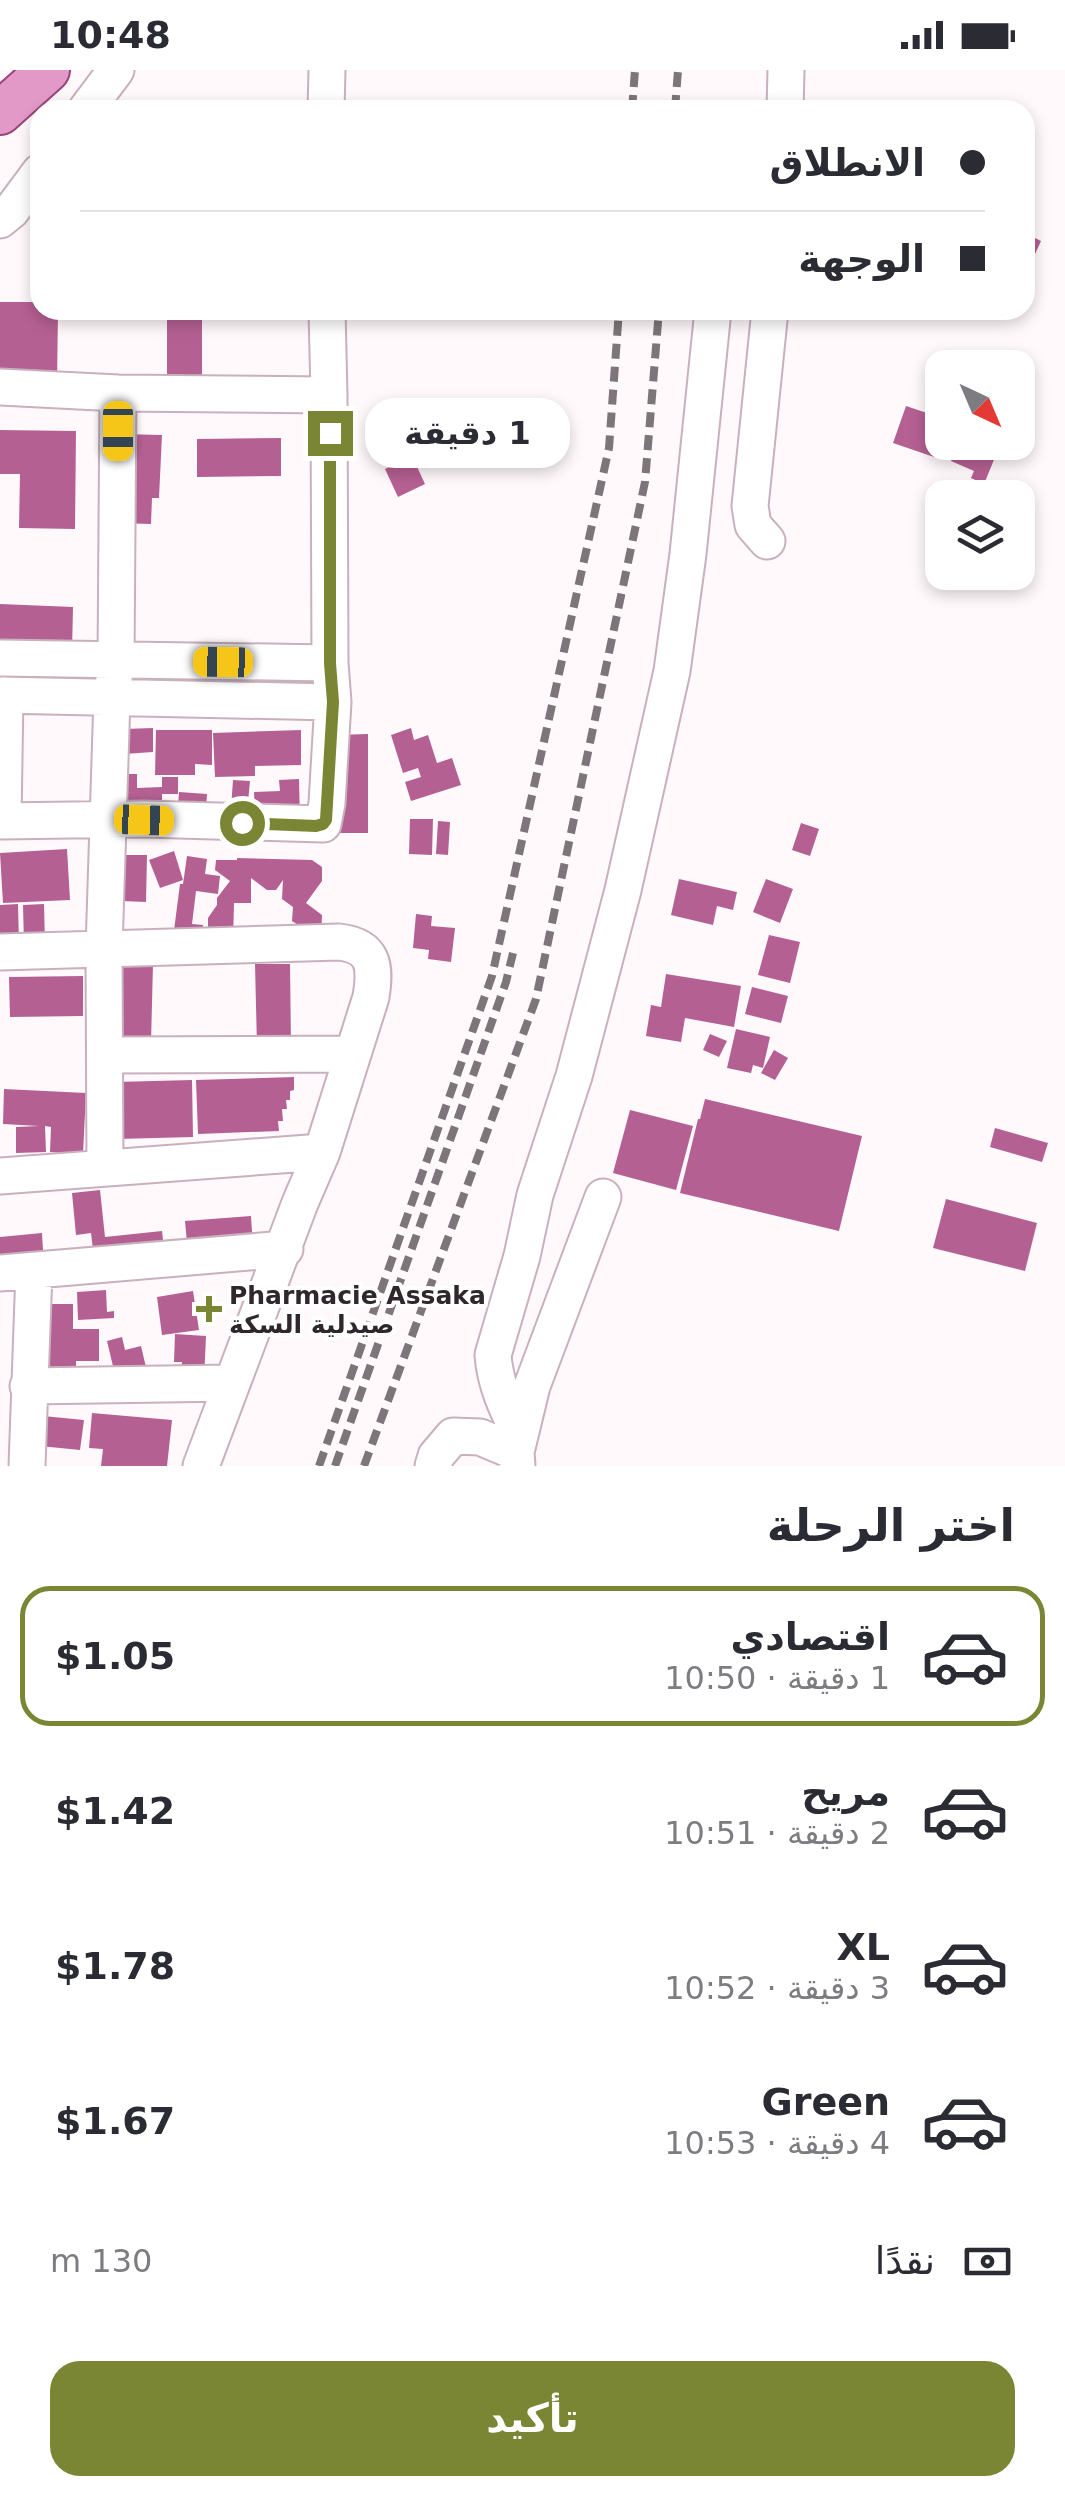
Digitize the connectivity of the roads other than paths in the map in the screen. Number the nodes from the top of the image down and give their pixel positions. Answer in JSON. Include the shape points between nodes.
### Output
{"nodes":[{"id":1,"x":48,"y":70,"type":"edge"},
{"id":2,"x":116,"y":70,"type":"edge"},
{"id":3,"x":328,"y":70,"type":"edge"},
{"id":4,"x":786,"y":70,"type":"edge"},
{"id":5,"x":94,"y":100,"type":"edge"},
{"id":6,"x":326,"y":100,"type":"edge"},
{"id":7,"x":785,"y":100,"type":"edge"},
{"id":8,"x":0,"y":113,"type":"edge"},
{"id":9,"x":30,"y":190,"type":"edge"},
{"id":10,"x":17,"y":214,"type":"edge"},
{"id":11,"x":327,"y":320,"type":"edge"},
{"id":12,"x":712,"y":320,"type":"edge"},
{"id":13,"x":769,"y":320,"type":"edge"},
{"id":14,"x":0,"y":388,"type":"edge"},
{"id":15,"x":118,"y":392,"type":"junction"},
{"id":16,"x":330,"y":395,"type":"junction"},
{"id":17,"x":767,"y":541,"type":"dead end"},
{"id":18,"x":0,"y":658,"type":"edge"},
{"id":19,"x":116,"y":660,"type":"junction"},
{"id":20,"x":330,"y":663,"type":"junction"},
{"id":21,"x":2,"y":695,"type":"edge"},
{"id":22,"x":112,"y":697,"type":"junction"},
{"id":23,"x":333,"y":702,"type":"junction"},
{"id":24,"x":108,"y":820,"type":"junction"},
{"id":25,"x":2,"y":821,"type":"edge"},
{"id":26,"x":104,"y":950,"type":"junction"},
{"id":27,"x":0,"y":952,"type":"edge"},
{"id":28,"x":353,"y":1054,"type":"junction"},
{"id":29,"x":106,"y":1055,"type":"junction"},
{"id":30,"x":322,"y":1152,"type":"junction"},
{"id":31,"x":104,"y":1168,"type":"junction"},
{"id":32,"x":0,"y":1176,"type":"edge"},
{"id":33,"x":603,"y":1198,"type":"dead end"},
{"id":34,"x":285,"y":1250,"type":"junction"},
{"id":35,"x":17,"y":1272,"type":"edge"},
{"id":36,"x":232,"y":1383,"type":"junction"},
{"id":37,"x":19,"y":1404,"type":"edge"},
{"id":38,"x":518,"y":1451,"type":"edge"},
{"id":39,"x":27,"y":1466,"type":"edge"},
{"id":40,"x":201,"y":1466,"type":"edge"},
{"id":41,"x":433,"y":1466,"type":"edge"}],
"edges":[{"from":1,"to":8,"type":"main road"},
{"from":2,"to":5,"type":"street"},
{"from":3,"to":6,"type":"street"},
{"from":4,"to":7,"type":"street"},
{"from":9,"to":10,"type":"street"},
{"from":11,"to":16,"type":"street"},
{"from":12,"to":38,"type":"street","via":[[672,671],[614,924],[493,1355]]},
{"from":13,"to":17,"type":"street","via":[[750,506],[753,525]]},
{"from":14,"to":15,"type":"street"},
{"from":15,"to":16,"type":"street"},
{"from":15,"to":19,"type":"street"},
{"from":16,"to":20,"type":"street"},
{"from":18,"to":19,"type":"street"},
{"from":19,"to":20,"type":"street"},
{"from":19,"to":22,"type":"street"},
{"from":20,"to":23,"type":"street"},
{"from":21,"to":22,"type":"street"},
{"from":21,"to":25,"type":"street"},
{"from":22,"to":23,"type":"street"},
{"from":22,"to":24,"type":"street"},
{"from":23,"to":24,"type":"street","via":[[323,824]]},
{"from":24,"to":25,"type":"street"},
{"from":24,"to":26,"type":"street"},
{"from":26,"to":27,"type":"street"},
{"from":26,"to":28,"type":"street","via":[[355,944],[372,964],[374,979]]},
{"from":26,"to":29,"type":"street"},
{"from":28,"to":29,"type":"street"},
{"from":28,"to":30,"type":"street"},
{"from":29,"to":31,"type":"street"},
{"from":30,"to":31,"type":"street"},
{"from":30,"to":34,"type":"street"},
{"from":31,"to":32,"type":"street"},
{"from":33,"to":38,"type":"street","via":[[532,1386]]},
{"from":34,"to":35,"type":"street"},
{"from":34,"to":36,"type":"street"},
{"from":35,"to":37,"type":"street"},
{"from":36,"to":37,"type":"street"},
{"from":36,"to":40,"type":"street"},
{"from":37,"to":39,"type":"street"},
{"from":38,"to":41,"type":"street","via":[[453,1436]]}]}
